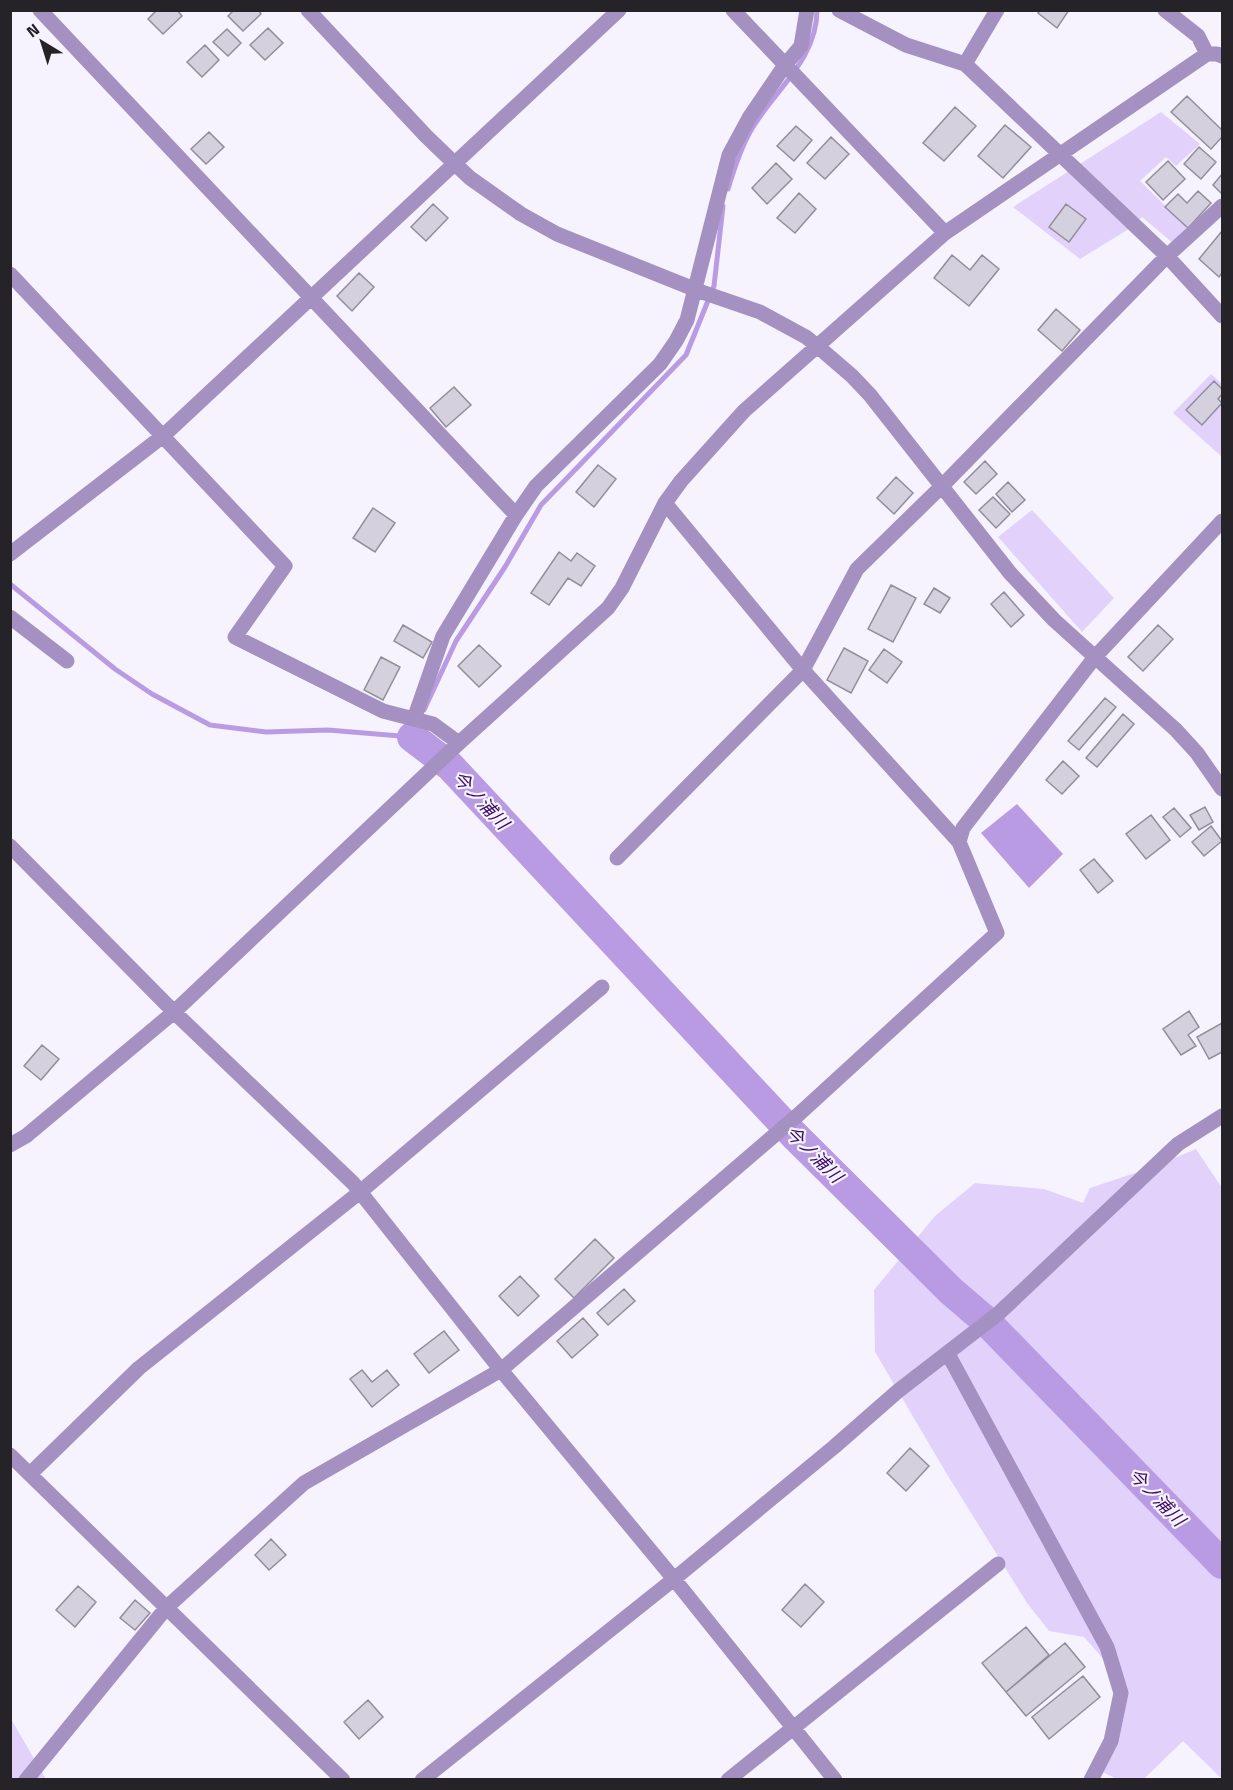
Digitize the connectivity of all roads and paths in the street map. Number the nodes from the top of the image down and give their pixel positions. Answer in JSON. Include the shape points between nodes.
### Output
{"nodes":[{"id":1,"x":40,"y":10,"type":"edge"},
{"id":2,"x":308,"y":10,"type":"edge"},
{"id":3,"x":619,"y":10,"type":"edge"},
{"id":4,"x":733,"y":10,"type":"edge"},
{"id":5,"x":807,"y":10,"type":"edge"},
{"id":6,"x":839,"y":10,"type":"edge"},
{"id":7,"x":997,"y":10,"type":"edge"},
{"id":8,"x":1165,"y":10,"type":"edge"},
{"id":9,"x":1215,"y":55,"type":"edge"},
{"id":10,"x":964,"y":64,"type":"junction"},
{"id":11,"x":785,"y":65,"type":"junction"},
{"id":12,"x":1060,"y":155,"type":"junction"},
{"id":13,"x":455,"y":164,"type":"junction"},
{"id":14,"x":1222,"y":206,"type":"edge"},
{"id":15,"x":945,"y":233,"type":"junction"},
{"id":16,"x":1167,"y":256,"type":"junction"},
{"id":17,"x":10,"y":274,"type":"edge"},
{"id":18,"x":694,"y":288,"type":"junction"},
{"id":19,"x":312,"y":299,"type":"junction"},
{"id":20,"x":1222,"y":316,"type":"edge"},
{"id":21,"x":816,"y":345,"type":"junction"},
{"id":22,"x":163,"y":436,"type":"junction"},
{"id":23,"x":942,"y":486,"type":"junction"},
{"id":24,"x":665,"y":502,"type":"junction"},
{"id":25,"x":516,"y":515,"type":"junction"},
{"id":26,"x":1222,"y":521,"type":"edge"},
{"id":27,"x":10,"y":554,"type":"edge"},
{"id":28,"x":10,"y":617,"type":"edge"},
{"id":29,"x":1095,"y":657,"type":"junction"},
{"id":30,"x":67,"y":660,"type":"dead end"},
{"id":31,"x":803,"y":670,"type":"junction"},
{"id":32,"x":414,"y":719,"type":"junction"},
{"id":33,"x":459,"y":743,"type":"junction"},
{"id":34,"x":1222,"y":789,"type":"edge"},
{"id":35,"x":959,"y":842,"type":"junction"},
{"id":36,"x":10,"y":846,"type":"edge"},
{"id":37,"x":617,"y":858,"type":"dead end"},
{"id":38,"x":602,"y":987,"type":"dead end"},
{"id":39,"x":174,"y":1012,"type":"junction"},
{"id":40,"x":1222,"y":1116,"type":"edge"},
{"id":41,"x":10,"y":1145,"type":"edge"},
{"id":42,"x":360,"y":1192,"type":"junction"},
{"id":43,"x":948,"y":1354,"type":"junction"},
{"id":44,"x":501,"y":1370,"type":"junction"},
{"id":45,"x":10,"y":1455,"type":"edge"},
{"id":46,"x":30,"y":1474,"type":"junction"},
{"id":47,"x":998,"y":1564,"type":"dead end"},
{"id":48,"x":674,"y":1579,"type":"junction"},
{"id":49,"x":167,"y":1607,"type":"junction"},
{"id":50,"x":793,"y":1728,"type":"junction"},
{"id":51,"x":26,"y":1779,"type":"edge"},
{"id":52,"x":343,"y":1779,"type":"edge"},
{"id":53,"x":422,"y":1779,"type":"edge"},
{"id":54,"x":728,"y":1779,"type":"edge"},
{"id":55,"x":835,"y":1779,"type":"edge"},
{"id":56,"x":1091,"y":1779,"type":"edge"}],
"edges":[{"from":1,"to":19,"type":"street"},
{"from":2,"to":13,"type":"street"},
{"from":3,"to":13,"type":"street"},
{"from":4,"to":11,"type":"street"},
{"from":5,"to":11,"type":"street","via":[[801,45]]},
{"from":6,"to":10,"type":"street","via":[[906,45]]},
{"from":7,"to":10,"type":"street"},
{"from":8,"to":9,"type":"street"},
{"from":9,"to":12,"type":"street"},
{"from":10,"to":12,"type":"street"},
{"from":11,"to":15,"type":"street"},
{"from":11,"to":18,"type":"street","via":[[729,155]]},
{"from":12,"to":15,"type":"street"},
{"from":12,"to":16,"type":"street"},
{"from":13,"to":18,"type":"street","via":[[521,214],[556,234]]},
{"from":13,"to":19,"type":"street"},
{"from":14,"to":16,"type":"street"},
{"from":15,"to":21,"type":"street"},
{"from":16,"to":20,"type":"street"},
{"from":16,"to":23,"type":"street"},
{"from":17,"to":22,"type":"street"},
{"from":18,"to":21,"type":"street","via":[[760,312]]},
{"from":18,"to":25,"type":"street","via":[[687,320],[660,364],[536,486]]},
{"from":19,"to":22,"type":"street"},
{"from":19,"to":25,"type":"street"},
{"from":21,"to":23,"type":"street","via":[[870,395]]},
{"from":21,"to":24,"type":"street","via":[[744,411]]},
{"from":22,"to":27,"type":"street"},
{"from":22,"to":32,"type":"street","via":[[285,566],[235,637],[383,711]]},
{"from":23,"to":29,"type":"street","via":[[1010,573]]},
{"from":23,"to":31,"type":"street","via":[[856,569]]},
{"from":24,"to":31,"type":"street"},
{"from":24,"to":33,"type":"street","via":[[608,608]]},
{"from":25,"to":32,"type":"street","via":[[443,636]]},
{"from":26,"to":29,"type":"street"},
{"from":28,"to":30,"type":"street"},
{"from":29,"to":34,"type":"street","via":[[1176,730]]},
{"from":29,"to":35,"type":"street","via":[[963,828]]},
{"from":31,"to":35,"type":"street"},
{"from":31,"to":37,"type":"street"},
{"from":32,"to":33,"type":"street","via":[[433,724]]},
{"from":33,"to":39,"type":"street"},
{"from":35,"to":44,"type":"street","via":[[997,933],[798,1115]]},
{"from":36,"to":39,"type":"street"},
{"from":38,"to":42,"type":"street"},
{"from":39,"to":41,"type":"street","via":[[26,1136]]},
{"from":39,"to":42,"type":"street"},
{"from":40,"to":43,"type":"street","via":[[1178,1143],[999,1313]]},
{"from":42,"to":44,"type":"street"},
{"from":42,"to":46,"type":"street","via":[[139,1368]]},
{"from":43,"to":48,"type":"street","via":[[898,1391]]},
{"from":43,"to":56,"type":"street","via":[[1107,1647],[1121,1693],[1111,1741]]},
{"from":44,"to":48,"type":"street"},
{"from":44,"to":49,"type":"street","via":[[304,1484]]},
{"from":45,"to":46,"type":"street"},
{"from":46,"to":49,"type":"street"},
{"from":47,"to":50,"type":"street"},
{"from":48,"to":50,"type":"street"},
{"from":48,"to":53,"type":"street"},
{"from":49,"to":51,"type":"street"},
{"from":49,"to":52,"type":"street"},
{"from":50,"to":54,"type":"street"},
{"from":50,"to":55,"type":"street"}]}
